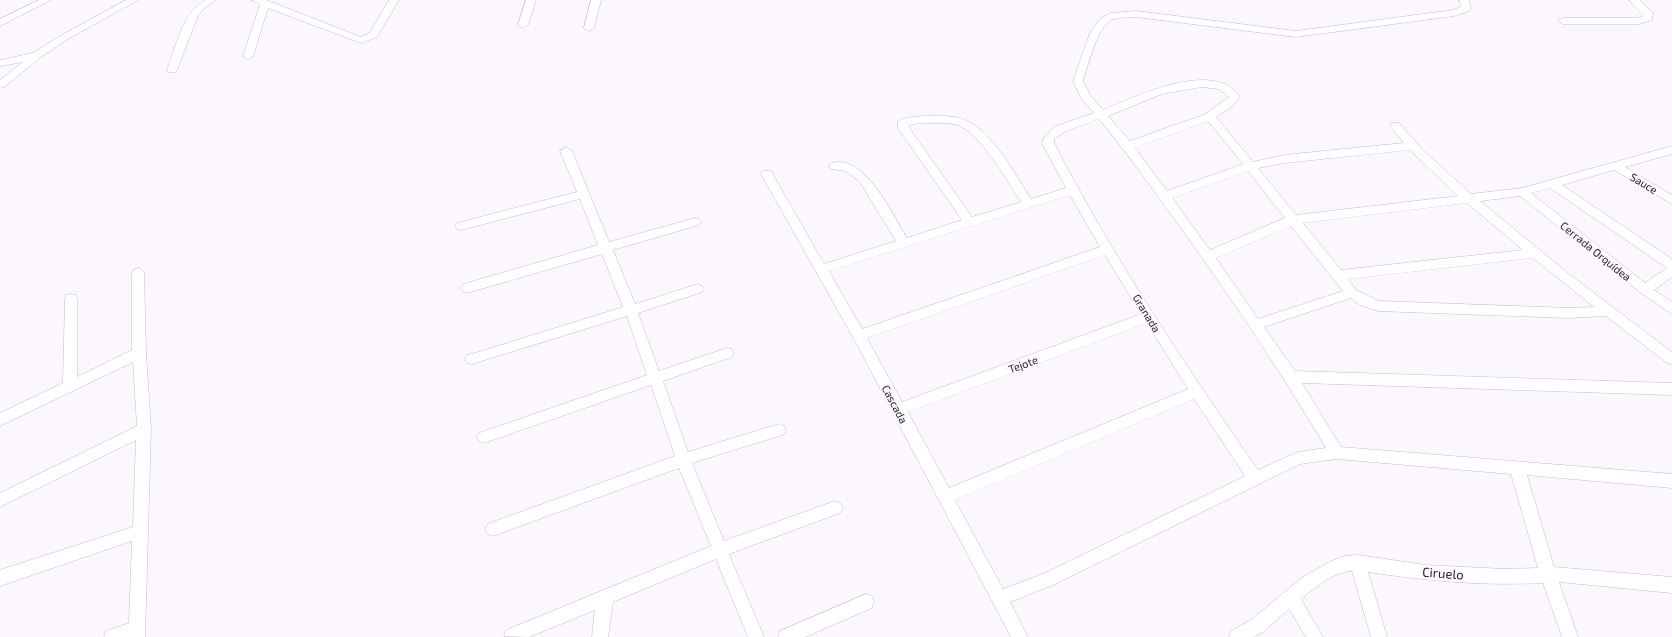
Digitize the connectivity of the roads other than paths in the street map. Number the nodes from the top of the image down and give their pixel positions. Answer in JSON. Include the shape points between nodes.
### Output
{"nodes":[{"id":1,"x":133,"y":0,"type":"edge"},
{"id":2,"x":212,"y":0,"type":"edge"},
{"id":3,"x":394,"y":0,"type":"edge"},
{"id":4,"x":531,"y":0,"type":"edge"},
{"id":5,"x":596,"y":0,"type":"edge"},
{"id":6,"x":1464,"y":0,"type":"edge"},
{"id":7,"x":1634,"y":0,"type":"edge"},
{"id":8,"x":43,"y":1,"type":"edge"},
{"id":9,"x":261,"y":2,"type":"edge"},
{"id":10,"x":1563,"y":21,"type":"dead end"},
{"id":11,"x":0,"y":23,"type":"edge"},
{"id":12,"x":523,"y":25,"type":"dead end"},
{"id":13,"x":589,"y":28,"type":"dead end"},
{"id":14,"x":37,"y":55,"type":"junction"},
{"id":15,"x":248,"y":56,"type":"dead end"},
{"id":16,"x":0,"y":63,"type":"edge"},
{"id":17,"x":172,"y":70,"type":"dead end"},
{"id":18,"x":0,"y":85,"type":"edge"},
{"id":19,"x":1101,"y":114,"type":"junction"},
{"id":20,"x":1210,"y":116,"type":"junction"},
{"id":21,"x":1395,"y":126,"type":"dead end"},
{"id":22,"x":1128,"y":146,"type":"junction"},
{"id":23,"x":1411,"y":146,"type":"junction"},
{"id":24,"x":1672,"y":150,"type":"edge"},
{"id":25,"x":566,"y":151,"type":"dead end"},
{"id":26,"x":835,"y":166,"type":"dead end"},
{"id":27,"x":1250,"y":166,"type":"junction"},
{"id":28,"x":1615,"y":166,"type":"junction"},
{"id":29,"x":767,"y":174,"type":"dead end"},
{"id":30,"x":1552,"y":184,"type":"junction"},
{"id":31,"x":1072,"y":190,"type":"junction"},
{"id":32,"x":1522,"y":192,"type":"junction"},
{"id":33,"x":584,"y":194,"type":"junction"},
{"id":34,"x":1164,"y":196,"type":"junction"},
{"id":35,"x":1468,"y":198,"type":"junction"},
{"id":36,"x":1672,"y":200,"type":"edge"},
{"id":37,"x":1028,"y":203,"type":"junction"},
{"id":38,"x":1293,"y":220,"type":"junction"},
{"id":39,"x":695,"y":222,"type":"dead end"},
{"id":40,"x":969,"y":222,"type":"junction"},
{"id":41,"x":462,"y":226,"type":"dead end"},
{"id":42,"x":904,"y":243,"type":"junction"},
{"id":43,"x":605,"y":247,"type":"junction"},
{"id":44,"x":1108,"y":249,"type":"junction"},
{"id":45,"x":1535,"y":253,"type":"junction"},
{"id":46,"x":1208,"y":256,"type":"junction"},
{"id":47,"x":1672,"y":265,"type":"edge"},
{"id":48,"x":822,"y":269,"type":"junction"},
{"id":49,"x":1672,"y":271,"type":"edge"},
{"id":50,"x":138,"y":273,"type":"dead end"},
{"id":51,"x":1338,"y":275,"type":"junction"},
{"id":52,"x":467,"y":288,"type":"dead end"},
{"id":53,"x":698,"y":289,"type":"dead end"},
{"id":54,"x":1645,"y":290,"type":"junction"},
{"id":55,"x":1352,"y":293,"type":"junction"},
{"id":56,"x":71,"y":299,"type":"dead end"},
{"id":57,"x":1672,"y":309,"type":"edge"},
{"id":58,"x":631,"y":310,"type":"junction"},
{"id":59,"x":1608,"y":311,"type":"junction"},
{"id":60,"x":1148,"y":317,"type":"junction"},
{"id":61,"x":1256,"y":325,"type":"junction"},
{"id":62,"x":859,"y":335,"type":"junction"},
{"id":63,"x":139,"y":353,"type":"junction"},
{"id":64,"x":727,"y":353,"type":"dead end"},
{"id":65,"x":472,"y":359,"type":"dead end"},
{"id":66,"x":1672,"y":359,"type":"edge"},
{"id":67,"x":656,"y":377,"type":"junction"},
{"id":68,"x":1291,"y":377,"type":"junction"},
{"id":69,"x":70,"y":386,"type":"junction"},
{"id":70,"x":1672,"y":389,"type":"edge"},
{"id":71,"x":1196,"y":392,"type":"junction"},
{"id":72,"x":898,"y":410,"type":"junction"},
{"id":73,"x":0,"y":420,"type":"edge"},
{"id":74,"x":144,"y":429,"type":"junction"},
{"id":75,"x":779,"y":430,"type":"dead end"},
{"id":76,"x":484,"y":437,"type":"dead end"},
{"id":77,"x":1337,"y":453,"type":"junction"},
{"id":78,"x":685,"y":459,"type":"junction"},
{"id":79,"x":1517,"y":468,"type":"junction"},
{"id":80,"x":1255,"y":478,"type":"junction"},
{"id":81,"x":1672,"y":481,"type":"edge"},
{"id":82,"x":945,"y":497,"type":"junction"},
{"id":83,"x":0,"y":500,"type":"edge"},
{"id":84,"x":835,"y":508,"type":"dead end"},
{"id":85,"x":493,"y":529,"type":"dead end"},
{"id":86,"x":139,"y":532,"type":"junction"},
{"id":87,"x":720,"y":550,"type":"junction"},
{"id":88,"x":1358,"y":563,"type":"junction"},
{"id":89,"x":1548,"y":574,"type":"junction"},
{"id":90,"x":0,"y":578,"type":"edge"},
{"id":91,"x":1672,"y":585,"type":"edge"},
{"id":92,"x":1291,"y":597,"type":"junction"},
{"id":93,"x":605,"y":598,"type":"junction"},
{"id":94,"x":999,"y":598,"type":"junction"},
{"id":95,"x":866,"y":602,"type":"dead end"},
{"id":96,"x":137,"y":633,"type":"edge"},
{"id":97,"x":512,"y":636,"type":"dead end"},
{"id":98,"x":112,"y":637,"type":"edge"},
{"id":99,"x":600,"y":637,"type":"edge"},
{"id":100,"x":756,"y":637,"type":"edge"},
{"id":101,"x":786,"y":637,"type":"edge"},
{"id":102,"x":1020,"y":637,"type":"edge"},
{"id":103,"x":1237,"y":637,"type":"edge"},
{"id":104,"x":1315,"y":637,"type":"edge"},
{"id":105,"x":1379,"y":637,"type":"edge"},
{"id":106,"x":1570,"y":637,"type":"edge"}],
"edges":[{"from":1,"to":14,"type":"street"},
{"from":2,"to":17,"type":"street","via":[[200,7],[192,17]]},
{"from":3,"to":9,"type":"street","via":[[374,35],[361,40]]},
{"from":4,"to":12,"type":"street"},
{"from":5,"to":13,"type":"street"},
{"from":6,"to":19,"type":"street","via":[[1466,9],[1454,12],[1310,34],[1279,33],[1136,14],[1112,16],[1104,20],[1095,33],[1078,81],[1085,96]]},
{"from":7,"to":10,"type":"street","via":[[1648,13],[1649,18],[1639,21]]},
{"from":8,"to":11,"type":"street"},
{"from":9,"to":15,"type":"street"},
{"from":14,"to":16,"type":"street"},
{"from":14,"to":18,"type":"street"},
{"from":19,"to":20,"type":"street","via":[[1162,90],[1200,85],[1221,86],[1232,91],[1235,97]]},
{"from":19,"to":22,"type":"street"},
{"from":19,"to":31,"type":"street","name":"Granada","via":[[1055,131],[1049,137],[1048,143]]},
{"from":20,"to":22,"type":"street"},
{"from":20,"to":27,"type":"street"},
{"from":21,"to":23,"type":"street"},
{"from":22,"to":34,"type":"street"},
{"from":23,"to":27,"type":"street","via":[[1319,154]]},
{"from":23,"to":35,"type":"street"},
{"from":24,"to":28,"type":"street"},
{"from":25,"to":33,"type":"street"},
{"from":26,"to":42,"type":"street","via":[[849,168],[864,179]]},
{"from":27,"to":34,"type":"street"},
{"from":27,"to":38,"type":"street"},
{"from":28,"to":30,"type":"street"},
{"from":28,"to":36,"type":"street","name":"Sauce"},
{"from":29,"to":48,"type":"street","name":"Cascada"},
{"from":30,"to":32,"type":"street"},
{"from":30,"to":47,"type":"street"},
{"from":31,"to":37,"type":"street"},
{"from":31,"to":44,"type":"street","name":"Granada"},
{"from":32,"to":35,"type":"street"},
{"from":32,"to":54,"type":"street","name":"Cerrada Orquídea"},
{"from":33,"to":41,"type":"street"},
{"from":33,"to":43,"type":"street"},
{"from":34,"to":46,"type":"street"},
{"from":35,"to":38,"type":"street"},
{"from":35,"to":45,"type":"street"},
{"from":37,"to":40,"type":"street"},
{"from":37,"to":40,"type":"street","via":[[983,139],[969,126],[955,122],[904,122],[903,128]]},
{"from":38,"to":46,"type":"street"},
{"from":38,"to":51,"type":"street"},
{"from":39,"to":43,"type":"street"},
{"from":40,"to":42,"type":"street"},
{"from":42,"to":48,"type":"street"},
{"from":43,"to":52,"type":"street"},
{"from":43,"to":58,"type":"street"},
{"from":44,"to":60,"type":"street","name":"Granada"},
{"from":44,"to":62,"type":"street"},
{"from":45,"to":51,"type":"street"},
{"from":45,"to":59,"type":"street"},
{"from":46,"to":61,"type":"street"},
{"from":48,"to":62,"type":"street","name":"Cascada"},
{"from":49,"to":54,"type":"street"},
{"from":50,"to":63,"type":"street"},
{"from":51,"to":55,"type":"street"},
{"from":53,"to":58,"type":"street"},
{"from":54,"to":57,"type":"street","name":"Cerrada Orquídea"},
{"from":55,"to":59,"type":"street","via":[[1365,302],[1378,306],[1569,313]]},
{"from":55,"to":61,"type":"street"},
{"from":56,"to":69,"type":"street"},
{"from":58,"to":65,"type":"street"},
{"from":58,"to":67,"type":"street"},
{"from":59,"to":66,"type":"street"},
{"from":60,"to":71,"type":"street","name":"Granada"},
{"from":60,"to":72,"type":"street","name":"Tejote"},
{"from":61,"to":68,"type":"street"},
{"from":62,"to":72,"type":"street","name":"Cascada"},
{"from":63,"to":69,"type":"street"},
{"from":63,"to":74,"type":"street"},
{"from":64,"to":67,"type":"street"},
{"from":67,"to":76,"type":"street"},
{"from":67,"to":78,"type":"street"},
{"from":68,"to":70,"type":"street"},
{"from":68,"to":77,"type":"street"},
{"from":69,"to":73,"type":"street"},
{"from":71,"to":80,"type":"street","name":"Granada"},
{"from":71,"to":82,"type":"street"},
{"from":72,"to":82,"type":"street","name":"Cascada"},
{"from":74,"to":83,"type":"street"},
{"from":74,"to":86,"type":"street"},
{"from":75,"to":78,"type":"street"},
{"from":77,"to":79,"type":"street"},
{"from":77,"to":80,"type":"street","via":[[1298,458]]},
{"from":78,"to":85,"type":"street"},
{"from":78,"to":87,"type":"street","via":[[690,478]]},
{"from":79,"to":81,"type":"street"},
{"from":79,"to":89,"type":"street"},
{"from":80,"to":94,"type":"street","via":[[1047,580]]},
{"from":82,"to":94,"type":"street","name":"Cascada"},
{"from":84,"to":87,"type":"street"},
{"from":86,"to":90,"type":"street"},
{"from":86,"to":96,"type":"street"},
{"from":87,"to":93,"type":"street"},
{"from":87,"to":100,"type":"street"},
{"from":88,"to":89,"type":"street","name":"Ciruelo","via":[[1426,573],[1504,576]]},
{"from":88,"to":92,"type":"street","name":"Ciruelo","via":[[1335,567],[1309,582]]},
{"from":88,"to":105,"type":"street"},
{"from":89,"to":91,"type":"street","name":"Ciruelo"},
{"from":89,"to":106,"type":"street"},
{"from":92,"to":103,"type":"street","name":"Ciruelo","via":[[1257,626]]},
{"from":92,"to":104,"type":"street"},
{"from":93,"to":97,"type":"street"},
{"from":93,"to":99,"type":"street"},
{"from":94,"to":102,"type":"street","name":"Cascada"},
{"from":95,"to":101,"type":"street"},
{"from":96,"to":98,"type":"street"}]}
